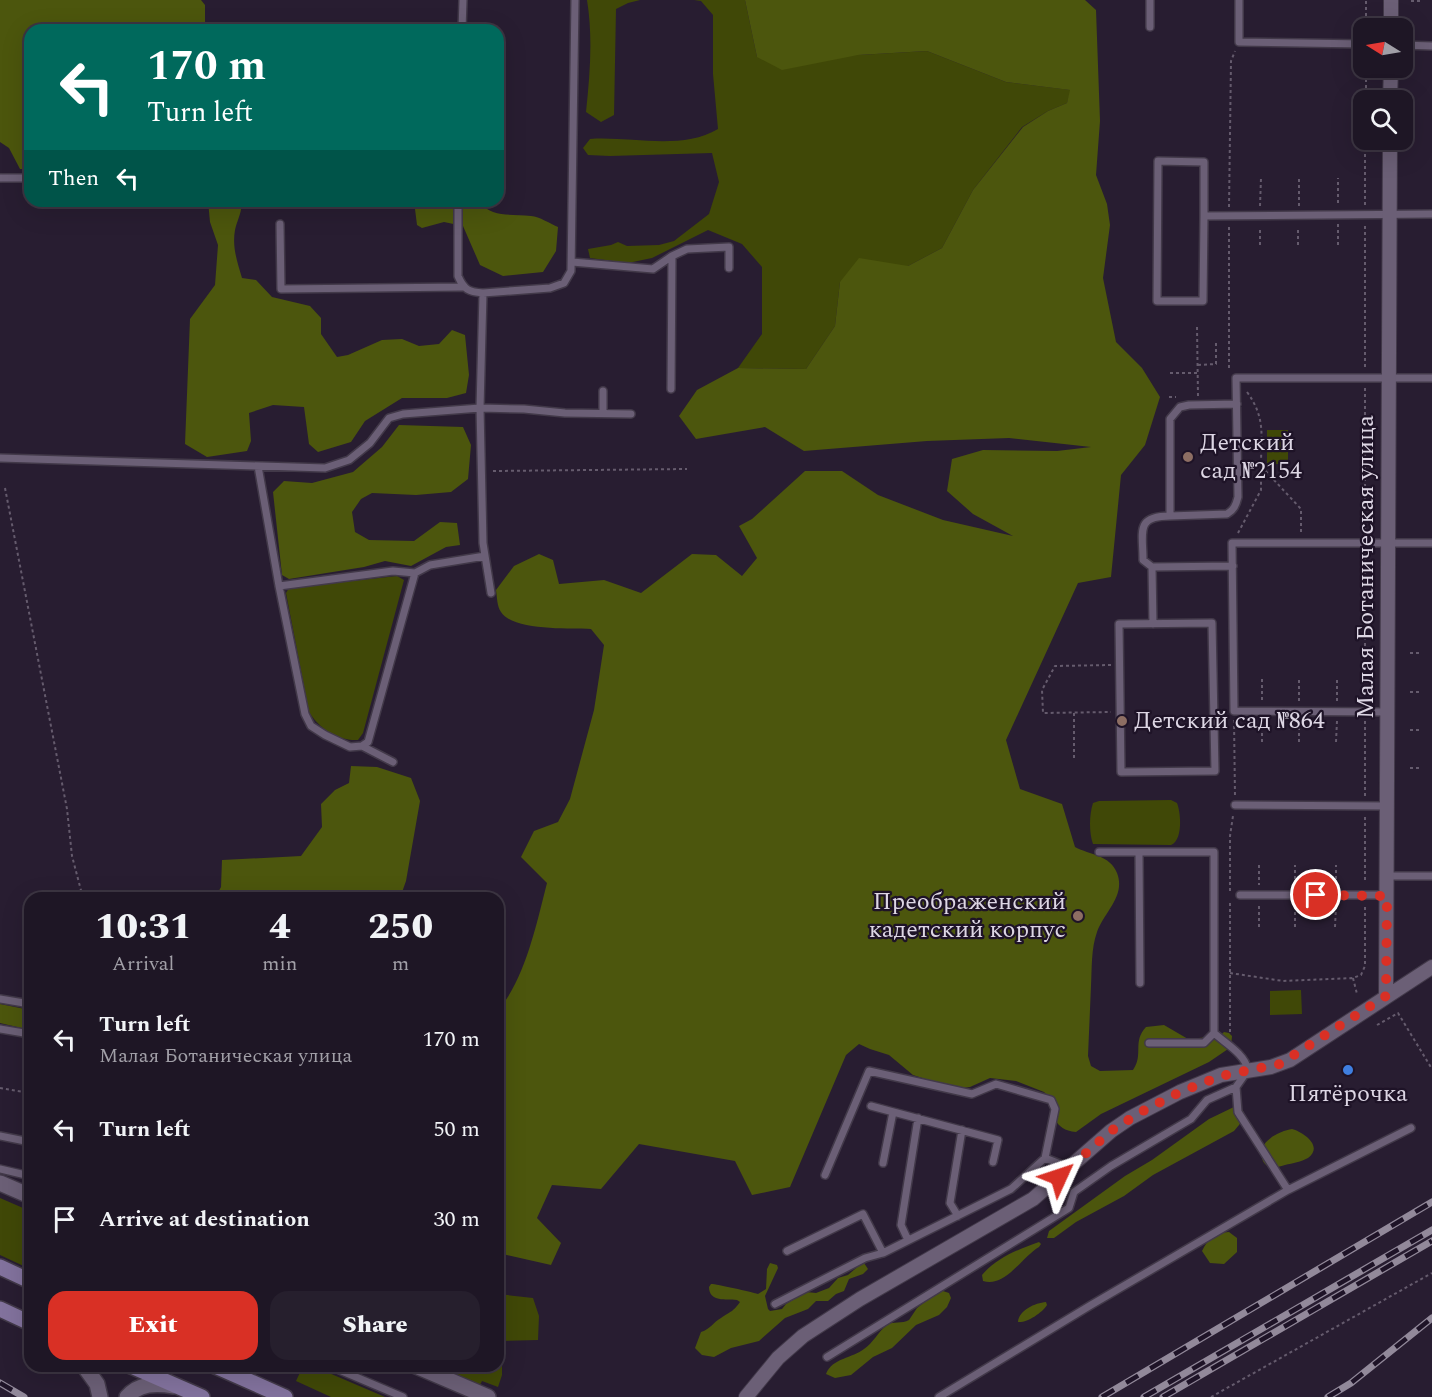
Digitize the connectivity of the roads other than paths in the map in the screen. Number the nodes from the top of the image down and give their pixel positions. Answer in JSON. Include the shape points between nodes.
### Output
{"nodes":[{"id":1,"x":463,"y":0,"type":"edge"},
{"id":2,"x":575,"y":0,"type":"edge"},
{"id":3,"x":1150,"y":0,"type":"edge"},
{"id":4,"x":1239,"y":0,"type":"edge"},
{"id":5,"x":1391,"y":0,"type":"edge"},
{"id":6,"x":1391,"y":18,"type":"edge"},
{"id":7,"x":462,"y":24,"type":"edge"},
{"id":8,"x":1150,"y":27,"type":"dead end"},
{"id":9,"x":1353,"y":44,"type":"edge"},
{"id":10,"x":1413,"y":45,"type":"edge"},
{"id":11,"x":1432,"y":46,"type":"edge"},
{"id":12,"x":1390,"y":150,"type":"edge"},
{"id":13,"x":0,"y":178,"type":"edge"},
{"id":14,"x":24,"y":178,"type":"edge"},
{"id":15,"x":459,"y":207,"type":"edge"},
{"id":16,"x":1390,"y":214,"type":"junction"},
{"id":17,"x":1432,"y":214,"type":"edge"},
{"id":18,"x":1204,"y":216,"type":"junction"},
{"id":19,"x":280,"y":224,"type":"dead end"},
{"id":20,"x":672,"y":256,"type":"junction"},
{"id":21,"x":572,"y":262,"type":"junction"},
{"id":22,"x":729,"y":268,"type":"dead end"},
{"id":23,"x":463,"y":287,"type":"junction"},
{"id":24,"x":483,"y":292,"type":"junction"},
{"id":25,"x":1389,"y":378,"type":"junction"},
{"id":26,"x":1432,"y":378,"type":"edge"},
{"id":27,"x":671,"y":389,"type":"dead end"},
{"id":28,"x":603,"y":391,"type":"dead end"},
{"id":29,"x":1237,"y":404,"type":"junction"},
{"id":30,"x":480,"y":408,"type":"junction"},
{"id":31,"x":603,"y":413,"type":"junction"},
{"id":32,"x":631,"y":414,"type":"dead end"},
{"id":33,"x":0,"y":458,"type":"edge"},
{"id":34,"x":258,"y":466,"type":"junction"},
{"id":35,"x":1170,"y":516,"type":"junction"},
{"id":36,"x":1389,"y":543,"type":"junction"},
{"id":37,"x":1432,"y":543,"type":"edge"},
{"id":38,"x":485,"y":556,"type":"junction"},
{"id":39,"x":1233,"y":566,"type":"junction"},
{"id":40,"x":1152,"y":567,"type":"junction"},
{"id":41,"x":415,"y":573,"type":"junction"},
{"id":42,"x":279,"y":586,"type":"junction"},
{"id":43,"x":491,"y":593,"type":"dead end"},
{"id":44,"x":1153,"y":624,"type":"junction"},
{"id":45,"x":1387,"y":712,"type":"junction"},
{"id":46,"x":362,"y":746,"type":"junction"},
{"id":47,"x":393,"y":762,"type":"dead end"},
{"id":48,"x":1234,"y":805,"type":"road end"},
{"id":49,"x":1387,"y":806,"type":"junction"},
{"id":50,"x":1099,"y":852,"type":"dead end"},
{"id":51,"x":1139,"y":853,"type":"junction"},
{"id":52,"x":1386,"y":876,"type":"junction"},
{"id":53,"x":1432,"y":876,"type":"edge"},
{"id":54,"x":1240,"y":895,"type":"dead end"},
{"id":55,"x":1387,"y":896,"type":"junction"},
{"id":56,"x":1432,"y":967,"type":"edge"},
{"id":57,"x":1140,"y":983,"type":"dead end"},
{"id":58,"x":1386,"y":996,"type":"junction"},
{"id":59,"x":0,"y":999,"type":"edge"},
{"id":60,"x":24,"y":1003,"type":"edge"},
{"id":61,"x":0,"y":1029,"type":"edge"},
{"id":62,"x":24,"y":1033,"type":"edge"},
{"id":63,"x":1214,"y":1034,"type":"junction"},
{"id":64,"x":1149,"y":1043,"type":"dead end"},
{"id":65,"x":1248,"y":1070,"type":"junction"},
{"id":66,"x":1236,"y":1087,"type":"junction"},
{"id":67,"x":871,"y":1106,"type":"dead end"},
{"id":68,"x":893,"y":1112,"type":"junction"},
{"id":69,"x":918,"y":1119,"type":"junction"},
{"id":70,"x":1411,"y":1128,"type":"dead end"},
{"id":71,"x":962,"y":1130,"type":"junction"},
{"id":72,"x":0,"y":1136,"type":"edge"},
{"id":73,"x":24,"y":1141,"type":"edge"},
{"id":74,"x":1046,"y":1158,"type":"junction"},
{"id":75,"x":993,"y":1162,"type":"dead end"},
{"id":76,"x":883,"y":1163,"type":"dead end"},
{"id":77,"x":1069,"y":1168,"type":"junction"},
{"id":78,"x":0,"y":1169,"type":"edge"},
{"id":79,"x":24,"y":1175,"type":"edge"},
{"id":80,"x":825,"y":1175,"type":"dead end"},
{"id":81,"x":0,"y":1182,"type":"edge"},
{"id":82,"x":1288,"y":1190,"type":"junction"},
{"id":83,"x":24,"y":1193,"type":"edge"},
{"id":84,"x":958,"y":1216,"type":"junction"},
{"id":85,"x":909,"y":1240,"type":"junction"},
{"id":86,"x":787,"y":1251,"type":"dead end"},
{"id":87,"x":883,"y":1253,"type":"junction"},
{"id":88,"x":0,"y":1267,"type":"edge"},
{"id":89,"x":24,"y":1278,"type":"edge"},
{"id":90,"x":775,"y":1304,"type":"dead end"},
{"id":91,"x":0,"y":1309,"type":"edge"},
{"id":92,"x":24,"y":1320,"type":"edge"},
{"id":93,"x":827,"y":1357,"type":"dead end"},
{"id":94,"x":88,"y":1372,"type":"edge"},
{"id":95,"x":145,"y":1372,"type":"edge"},
{"id":96,"x":229,"y":1372,"type":"edge"},
{"id":97,"x":344,"y":1372,"type":"edge"},
{"id":98,"x":430,"y":1372,"type":"edge"},
{"id":99,"x":179,"y":1387,"type":"junction"},
{"id":100,"x":100,"y":1397,"type":"edge"},
{"id":101,"x":127,"y":1397,"type":"edge"},
{"id":102,"x":202,"y":1397,"type":"edge"},
{"id":103,"x":285,"y":1397,"type":"edge"},
{"id":104,"x":403,"y":1397,"type":"edge"},
{"id":105,"x":488,"y":1397,"type":"edge"},
{"id":106,"x":746,"y":1397,"type":"edge"},
{"id":107,"x":939,"y":1397,"type":"edge"}],
"edges":[{"from":1,"to":7,"type":"lane"},
{"from":2,"to":21,"type":"lane"},
{"from":3,"to":8,"type":"lane"},
{"from":4,"to":9,"type":"lane","via":[[1239,42]]},
{"from":5,"to":6,"type":"street"},
{"from":10,"to":11,"type":"lane"},
{"from":12,"to":16,"type":"street","name":"Малая Ботаническая улица"},
{"from":13,"to":14,"type":"lane"},
{"from":15,"to":23,"type":"lane","via":[[458,276]]},
{"from":16,"to":17,"type":"lane"},
{"from":16,"to":18,"type":"lane"},
{"from":16,"to":25,"type":"street","name":"Малая Ботаническая улица"},
{"from":18,"to":18,"type":"lane","via":[[1203,301],[1157,301],[1158,161],[1204,162]]},
{"from":19,"to":23,"type":"lane","via":[[280,289]]},
{"from":20,"to":21,"type":"lane","via":[[653,269]]},
{"from":20,"to":22,"type":"lane","via":[[687,249],[729,247]]},
{"from":20,"to":27,"type":"lane"},
{"from":21,"to":24,"type":"lane","via":[[564,283],[550,288]]},
{"from":23,"to":24,"type":"lane","via":[[470,292]]},
{"from":24,"to":30,"type":"lane"},
{"from":25,"to":26,"type":"lane"},
{"from":25,"to":29,"type":"lane","via":[[1236,378]]},
{"from":25,"to":36,"type":"street","name":"Малая Ботаническая улица"},
{"from":28,"to":31,"type":"lane"},
{"from":29,"to":35,"type":"lane","via":[[1180,407],[1170,419]]},
{"from":29,"to":35,"type":"lane","via":[[1238,497],[1233,510],[1221,515]]},
{"from":30,"to":31,"type":"lane"},
{"from":30,"to":34,"type":"lane","via":[[389,418],[356,454],[325,468]]},
{"from":30,"to":38,"type":"lane"},
{"from":31,"to":32,"type":"lane"},
{"from":33,"to":34,"type":"lane"},
{"from":34,"to":42,"type":"lane"},
{"from":35,"to":40,"type":"lane","via":[[1151,517],[1143,527],[1143,560]]},
{"from":36,"to":37,"type":"lane"},
{"from":36,"to":39,"type":"lane","via":[[1232,543]]},
{"from":36,"to":45,"type":"street","name":"Малая Ботаническая улица"},
{"from":38,"to":41,"type":"lane","via":[[430,565]]},
{"from":38,"to":43,"type":"lane"},
{"from":39,"to":40,"type":"lane"},
{"from":39,"to":45,"type":"lane","via":[[1234,711]]},
{"from":40,"to":44,"type":"lane"},
{"from":41,"to":42,"type":"lane","via":[[393,571]]},
{"from":41,"to":46,"type":"lane","via":[[368,742]]},
{"from":42,"to":46,"type":"lane","via":[[304,714],[311,726],[325,735],[350,747]]},
{"from":44,"to":44,"type":"lane","via":[[1212,623],[1215,771],[1121,772],[1119,624]]},
{"from":45,"to":49,"type":"street","name":"Малая Ботаническая улица"},
{"from":46,"to":47,"type":"lane"},
{"from":48,"to":49,"type":"lane"},
{"from":49,"to":52,"type":"street","name":"Малая Ботаническая улица"},
{"from":50,"to":51,"type":"lane"},
{"from":51,"to":57,"type":"lane"},
{"from":51,"to":63,"type":"lane","via":[[1214,852]]},
{"from":52,"to":53,"type":"lane"},
{"from":52,"to":55,"type":"street","name":"Малая Ботаническая улица"},
{"from":54,"to":55,"type":"lane"},
{"from":55,"to":58,"type":"street","name":"Малая Ботаническая улица"},
{"from":56,"to":58,"type":"street"},
{"from":58,"to":65,"type":"street","via":[[1290,1060]]},
{"from":59,"to":60,"type":"lane"},
{"from":61,"to":62,"type":"lane"},
{"from":63,"to":64,"type":"lane","via":[[1204,1043]]},
{"from":63,"to":65,"type":"lane","via":[[1244,1058]]},
{"from":65,"to":66,"type":"lane"},
{"from":65,"to":77,"type":"street","via":[[1202,1083],[1141,1112],[1111,1131]]},
{"from":66,"to":82,"type":"lane","via":[[1238,1112]]},
{"from":66,"to":93,"type":"lane","via":[[1207,1100],[1191,1119],[1074,1192],[1069,1208]]},
{"from":67,"to":68,"type":"lane"},
{"from":68,"to":69,"type":"lane"},
{"from":68,"to":76,"type":"lane"},
{"from":69,"to":71,"type":"lane"},
{"from":69,"to":85,"type":"lane","via":[[901,1225]]},
{"from":70,"to":82,"type":"lane"},
{"from":71,"to":75,"type":"lane","via":[[998,1140]]},
{"from":71,"to":84,"type":"lane","via":[[950,1203]]},
{"from":72,"to":73,"type":"lane"},
{"from":74,"to":77,"type":"lane"},
{"from":74,"to":80,"type":"lane","via":[[1055,1108],[1051,1100],[996,1084],[972,1094],[869,1071]]},
{"from":74,"to":84,"type":"lane","via":[[1011,1189]]},
{"from":77,"to":106,"type":"street","via":[[1033,1199],[803,1336],[778,1358]]},
{"from":78,"to":79,"type":"lane"},
{"from":81,"to":83,"type":"street"},
{"from":82,"to":107,"type":"lane"},
{"from":84,"to":85,"type":"lane"},
{"from":85,"to":87,"type":"lane"},
{"from":86,"to":87,"type":"lane","via":[[863,1214]]},
{"from":87,"to":90,"type":"lane","via":[[865,1258]]},
{"from":88,"to":89,"type":"main road"},
{"from":91,"to":92,"type":"main road"},
{"from":94,"to":100,"type":"street"},
{"from":95,"to":99,"type":"main road"},
{"from":96,"to":103,"type":"main road"},
{"from":97,"to":104,"type":"lane"},
{"from":98,"to":105,"type":"street"},
{"from":99,"to":101,"type":"street","via":[[144,1385]]},
{"from":99,"to":102,"type":"main road"}]}
